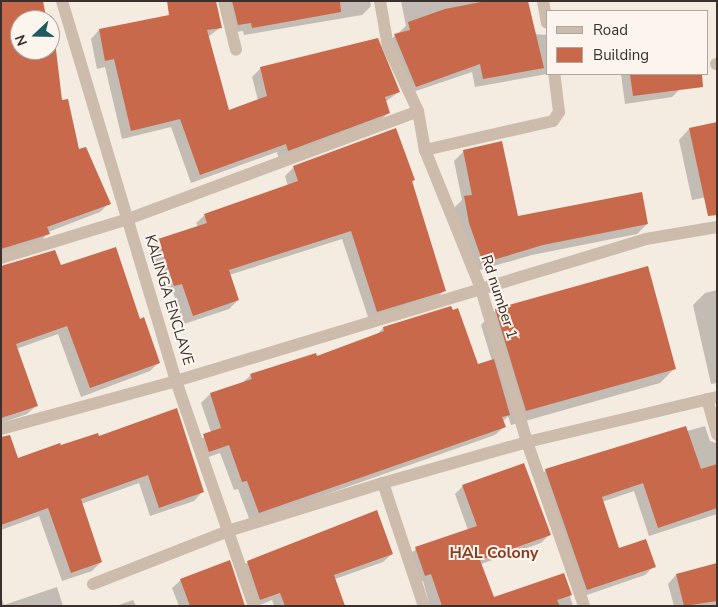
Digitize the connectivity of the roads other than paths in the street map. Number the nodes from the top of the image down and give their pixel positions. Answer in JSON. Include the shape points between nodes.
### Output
{"nodes":[{"id":1,"x":62,"y":1,"type":"edge"},
{"id":2,"x":224,"y":1,"type":"edge"},
{"id":3,"x":380,"y":1,"type":"edge"},
{"id":4,"x":543,"y":1,"type":"edge"},
{"id":5,"x":546,"y":18,"type":"edge"},
{"id":6,"x":236,"y":50,"type":"dead end"},
{"id":7,"x":554,"y":75,"type":"edge"},
{"id":8,"x":418,"y":111,"type":"junction"},
{"id":9,"x":425,"y":150,"type":"junction"},
{"id":10,"x":128,"y":219,"type":"junction"},
{"id":11,"x":717,"y":226,"type":"edge"},
{"id":12,"x":1,"y":258,"type":"edge"},
{"id":13,"x":480,"y":286,"type":"junction"},
{"id":14,"x":176,"y":381,"type":"junction"},
{"id":15,"x":712,"y":398,"type":"edge"},
{"id":16,"x":1,"y":428,"type":"edge"},
{"id":17,"x":717,"y":435,"type":"edge"},
{"id":18,"x":527,"y":442,"type":"junction"},
{"id":19,"x":383,"y":483,"type":"junction"},
{"id":20,"x":228,"y":531,"type":"junction"},
{"id":21,"x":93,"y":584,"type":"dead end"},
{"id":22,"x":254,"y":606,"type":"edge"},
{"id":23,"x":424,"y":606,"type":"edge"},
{"id":24,"x":584,"y":606,"type":"edge"}],
"edges":[{"from":1,"to":10,"type":"street","name":"KALINGA ENCLAVE"},
{"from":2,"to":6,"type":"street"},
{"from":3,"to":8,"type":"street","name":"Rd number 1","via":[[388,47]]},
{"from":4,"to":5,"type":"street"},
{"from":7,"to":9,"type":"street","via":[[559,112],[553,121]]},
{"from":8,"to":9,"type":"street","name":"Rd number 1"},
{"from":8,"to":10,"type":"street"},
{"from":9,"to":13,"type":"street","name":"Rd number 1"},
{"from":10,"to":12,"type":"street"},
{"from":10,"to":14,"type":"street","name":"KALINGA ENCLAVE"},
{"from":11,"to":13,"type":"street","via":[[646,239]]},
{"from":13,"to":14,"type":"street"},
{"from":13,"to":18,"type":"street","name":"Rd number 1"},
{"from":14,"to":16,"type":"street"},
{"from":14,"to":20,"type":"street","name":"KALINGA ENCLAVE"},
{"from":15,"to":17,"type":"street"},
{"from":15,"to":18,"type":"street"},
{"from":18,"to":19,"type":"street"},
{"from":18,"to":24,"type":"street","name":"Rd number 1"},
{"from":19,"to":20,"type":"street"},
{"from":19,"to":23,"type":"street"},
{"from":20,"to":21,"type":"street"},
{"from":20,"to":22,"type":"street","name":"KALINGA ENCLAVE"}]}
